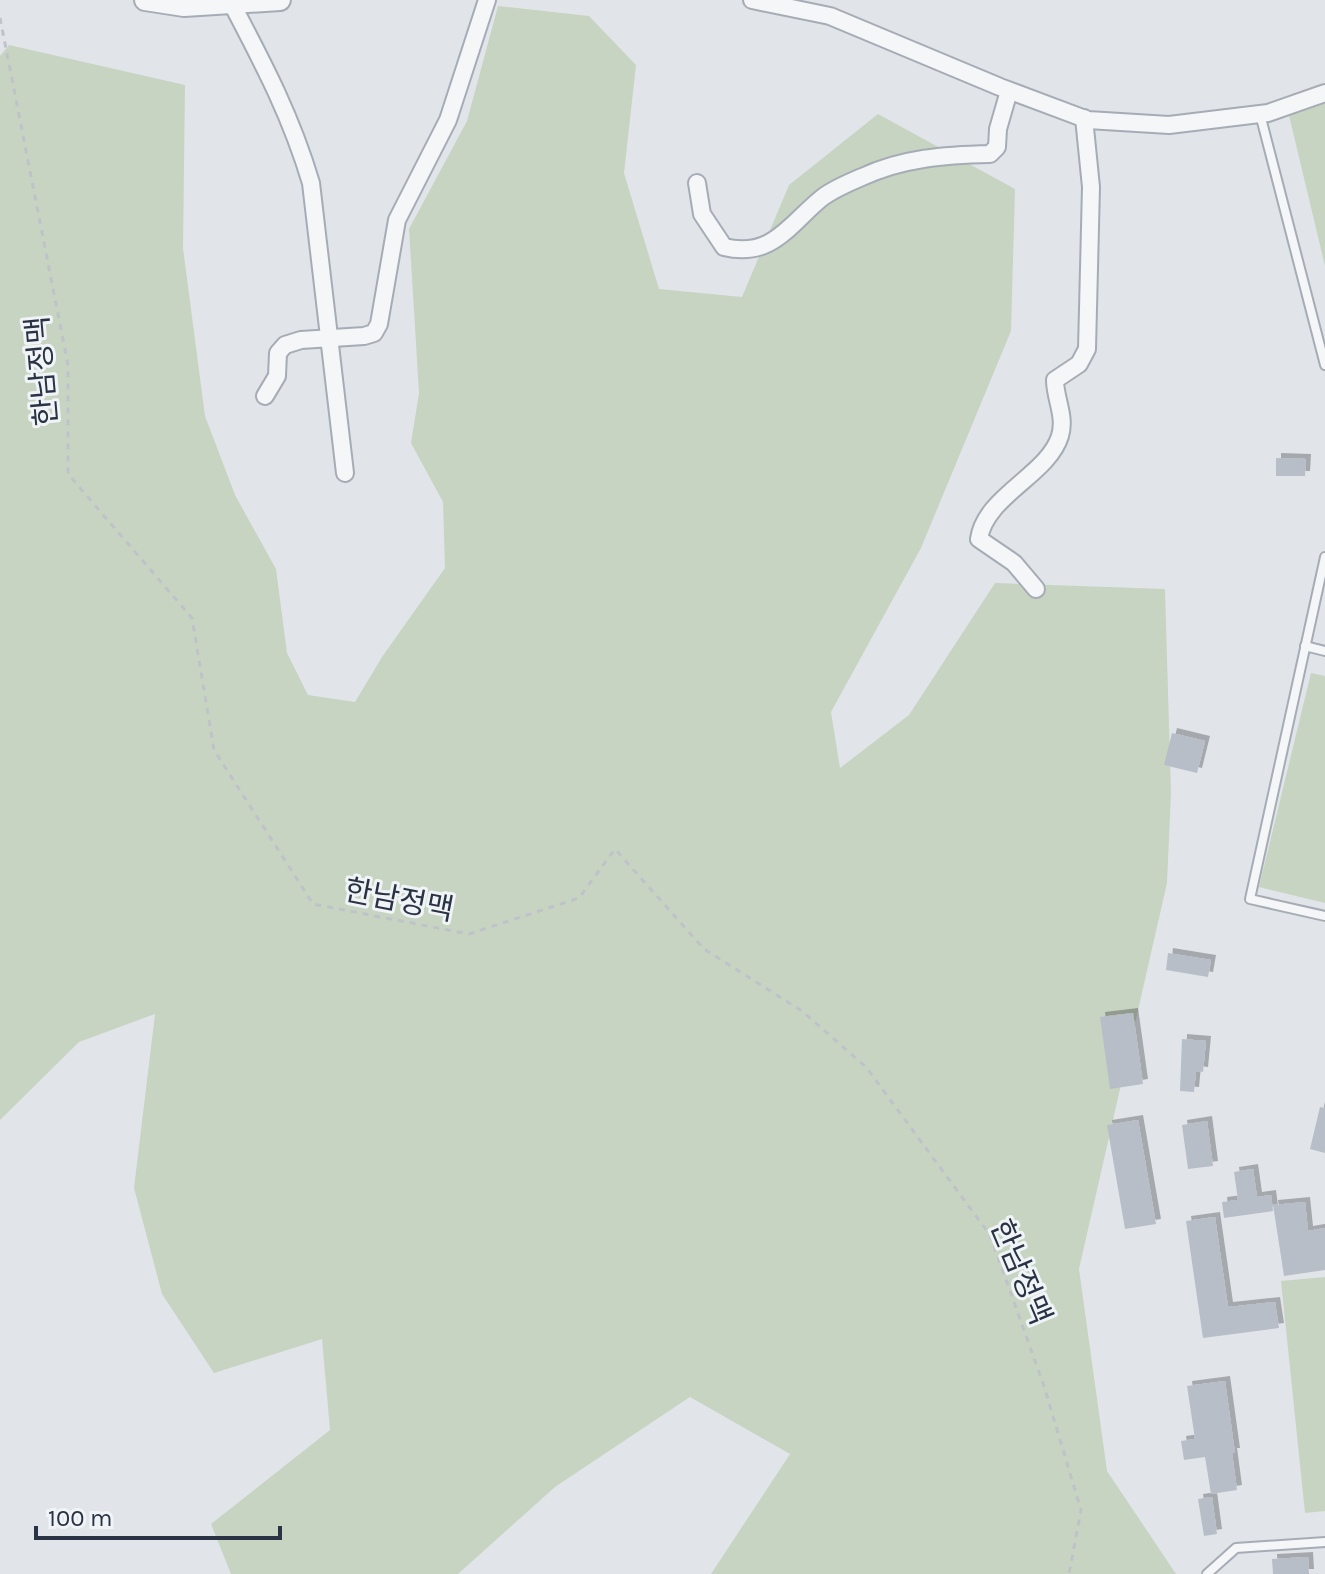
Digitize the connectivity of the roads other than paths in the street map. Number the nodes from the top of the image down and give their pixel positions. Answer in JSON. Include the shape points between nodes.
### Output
{"nodes":[{"id":1,"x":145,"y":0,"type":"edge"},
{"id":2,"x":280,"y":0,"type":"edge"},
{"id":3,"x":487,"y":0,"type":"edge"},
{"id":4,"x":752,"y":0,"type":"edge"},
{"id":5,"x":232,"y":4,"type":"junction"},
{"id":6,"x":1009,"y":91,"type":"junction"},
{"id":7,"x":1325,"y":93,"type":"edge"},
{"id":8,"x":1260,"y":114,"type":"junction"},
{"id":9,"x":1084,"y":118,"type":"junction"},
{"id":10,"x":697,"y":183,"type":"dead end"},
{"id":11,"x":329,"y":337,"type":"junction"},
{"id":12,"x":1325,"y":365,"type":"edge"},
{"id":13,"x":265,"y":396,"type":"dead end"},
{"id":14,"x":345,"y":473,"type":"dead end"},
{"id":15,"x":1325,"y":557,"type":"edge"},
{"id":16,"x":1036,"y":589,"type":"dead end"},
{"id":17,"x":1305,"y":646,"type":"junction"},
{"id":18,"x":1325,"y":651,"type":"edge"},
{"id":19,"x":1325,"y":916,"type":"edge"},
{"id":20,"x":1325,"y":1542,"type":"edge"},
{"id":21,"x":1207,"y":1574,"type":"edge"}],
"edges":[{"from":1,"to":5,"type":"street","via":[[184,6]]},
{"from":2,"to":5,"type":"street"},
{"from":3,"to":11,"type":"street","via":[[448,120],[397,220],[379,324],[364,336]]},
{"from":4,"to":6,"type":"street","via":[[830,16]]},
{"from":5,"to":11,"type":"street","via":[[277,88],[311,183]]},
{"from":6,"to":9,"type":"street"},
{"from":6,"to":10,"type":"street","via":[[997,147],[990,154],[921,158],[864,176],[824,197],[789,231],[757,249],[724,247],[702,214]]},
{"from":7,"to":8,"type":"street"},
{"from":8,"to":9,"type":"street","via":[[1169,125]]},
{"from":8,"to":12,"type":"lane"},
{"from":9,"to":16,"type":"street","via":[[1091,200],[1087,349],[1079,364],[1055,380],[1062,411],[1052,452],[1006,495],[979,539],[1014,563]]},
{"from":11,"to":13,"type":"street","via":[[285,345]]},
{"from":11,"to":14,"type":"street"},
{"from":15,"to":17,"type":"lane"},
{"from":17,"to":18,"type":"lane"},
{"from":17,"to":19,"type":"lane","via":[[1250,899]]},
{"from":20,"to":21,"type":"lane","via":[[1236,1548]]}]}
